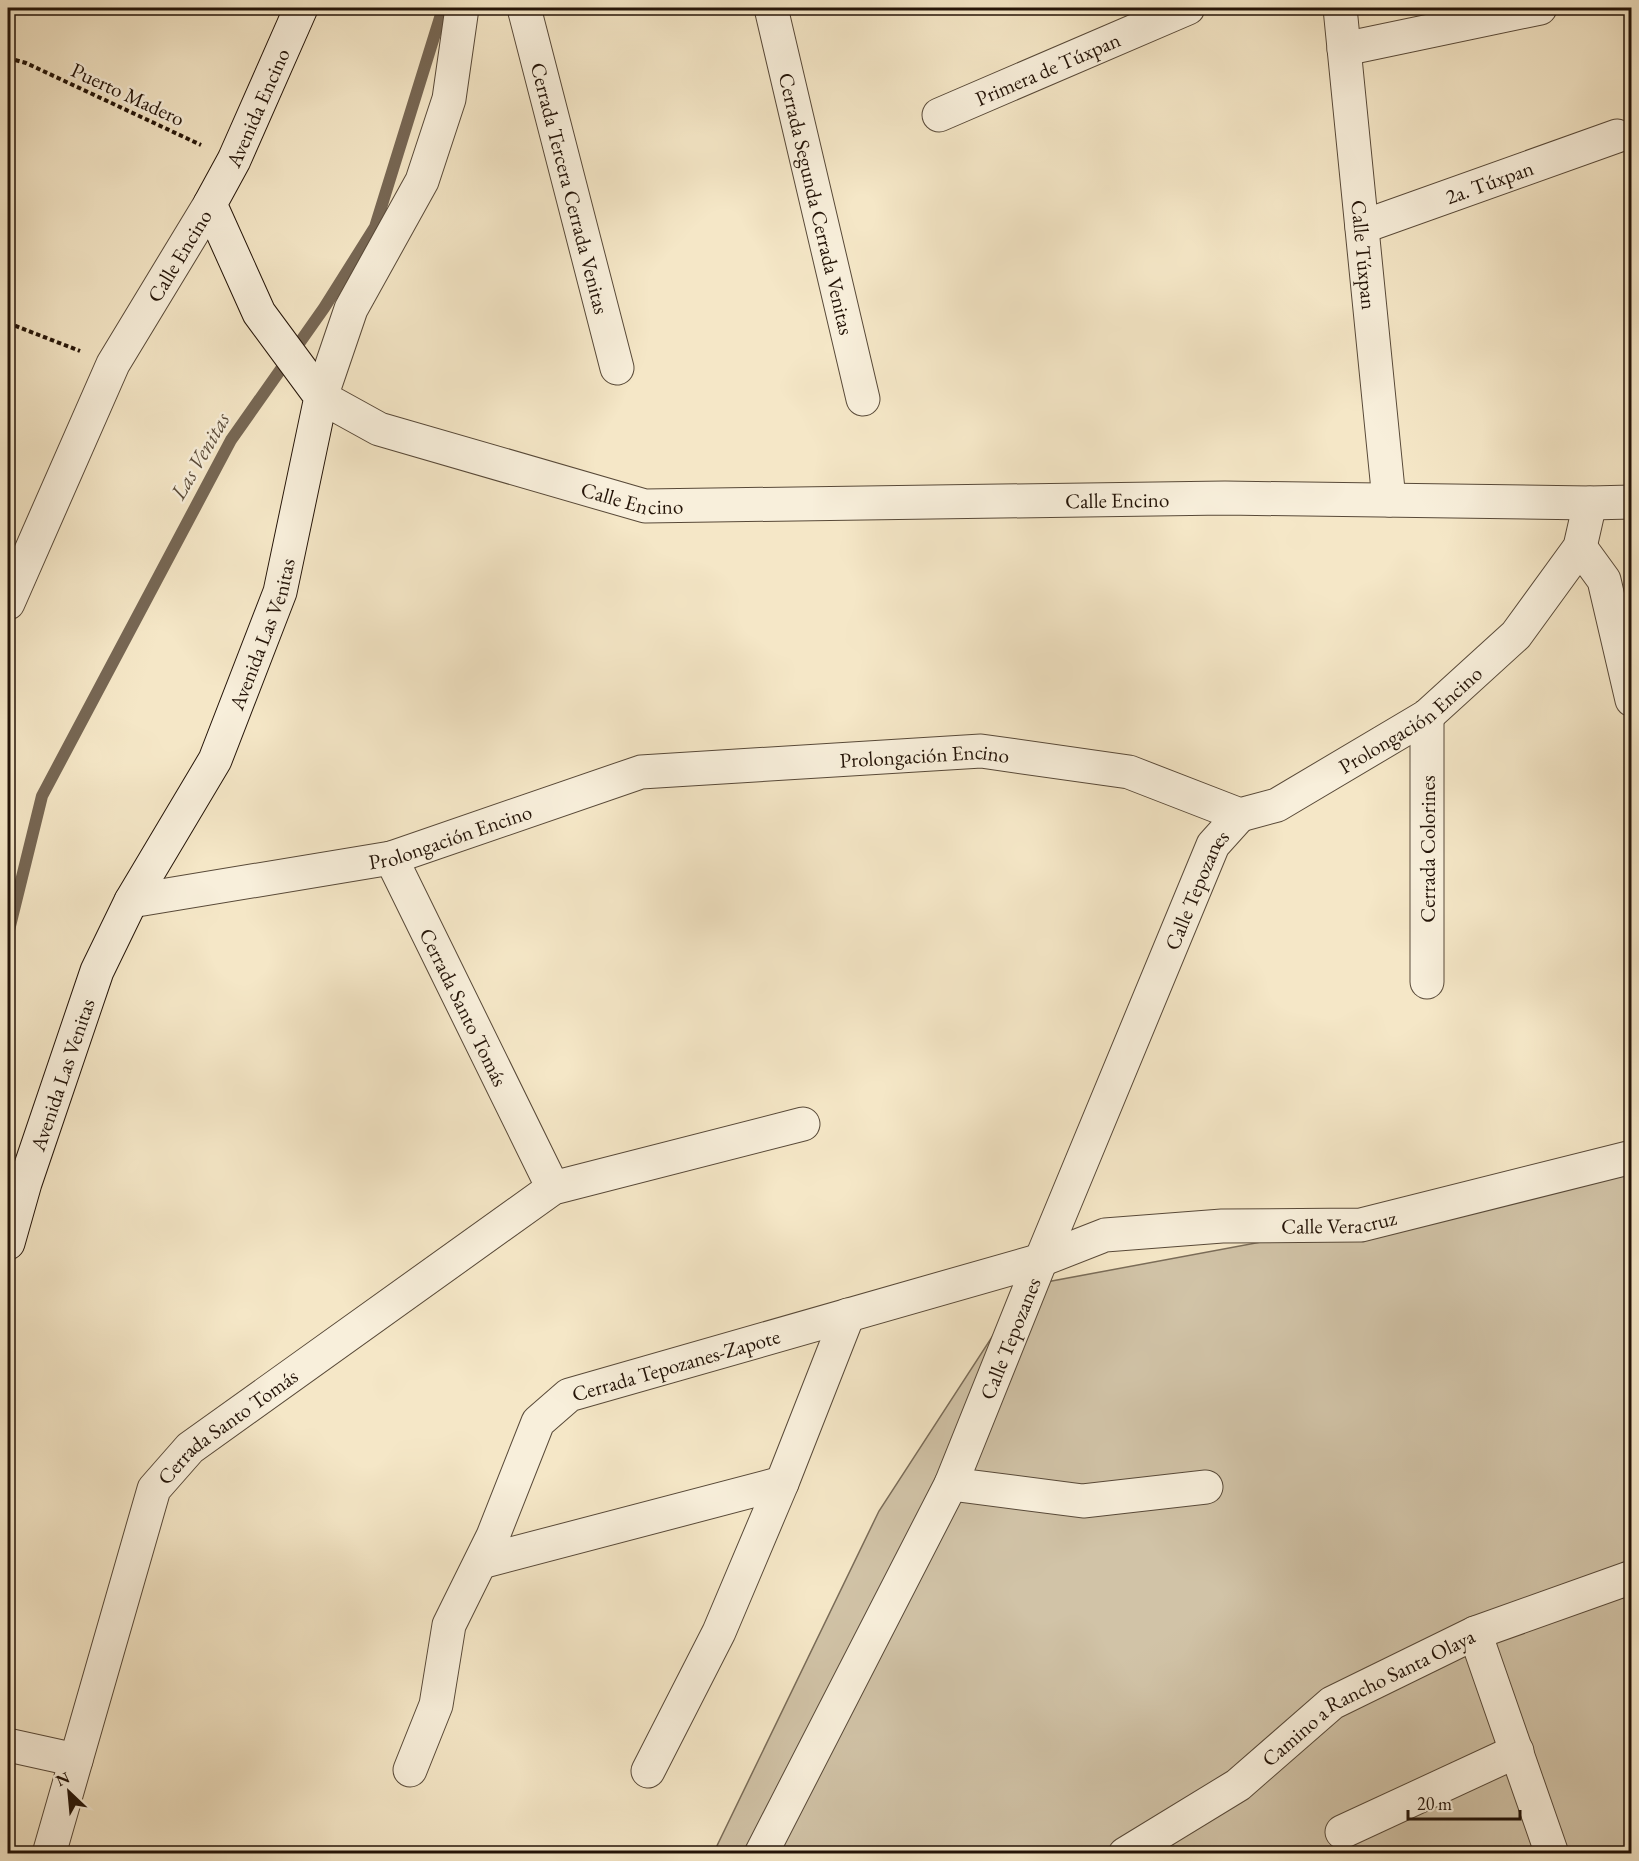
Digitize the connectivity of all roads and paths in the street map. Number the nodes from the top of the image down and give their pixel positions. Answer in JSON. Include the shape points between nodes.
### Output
{"nodes":[{"id":1,"x":301,"y":8,"type":"edge"},
{"id":2,"x":462,"y":8,"type":"edge"},
{"id":3,"x":524,"y":8,"type":"edge"},
{"id":4,"x":771,"y":8,"type":"edge"},
{"id":5,"x":1188,"y":8,"type":"edge"},
{"id":6,"x":1340,"y":8,"type":"edge"},
{"id":7,"x":1540,"y":8,"type":"edge"},
{"id":8,"x":1344,"y":49,"type":"junction"},
{"id":9,"x":8,"y":58,"type":"edge"},
{"id":10,"x":939,"y":115,"type":"dead end"},
{"id":11,"x":1617,"y":136,"type":"dead end"},
{"id":12,"x":234,"y":160,"type":"junction"},
{"id":13,"x":210,"y":204,"type":"junction"},
{"id":14,"x":1362,"y":227,"type":"junction"},
{"id":15,"x":8,"y":323,"type":"edge"},
{"id":16,"x":113,"y":364,"type":"junction"},
{"id":17,"x":617,"y":368,"type":"dead end"},
{"id":18,"x":313,"y":386,"type":"junction"},
{"id":19,"x":862,"y":399,"type":"dead end"},
{"id":20,"x":1389,"y":501,"type":"junction"},
{"id":21,"x":1632,"y":502,"type":"edge"},
{"id":22,"x":1590,"y":503,"type":"junction"},
{"id":23,"x":1580,"y":547,"type":"junction"},
{"id":24,"x":8,"y":603,"type":"edge"},
{"id":25,"x":1632,"y":700,"type":"edge"},
{"id":26,"x":1427,"y":716,"type":"junction"},
{"id":27,"x":1240,"y":815,"type":"junction"},
{"id":28,"x":391,"y":858,"type":"junction"},
{"id":29,"x":131,"y":901,"type":"junction"},
{"id":30,"x":1427,"y":982,"type":"dead end"},
{"id":31,"x":803,"y":1124,"type":"dead end"},
{"id":32,"x":1632,"y":1157,"type":"edge"},
{"id":33,"x":17,"y":1180,"type":"edge"},
{"id":34,"x":553,"y":1188,"type":"junction"},
{"id":35,"x":8,"y":1243,"type":"edge"},
{"id":36,"x":1041,"y":1260,"type":"junction"},
{"id":37,"x":848,"y":1315,"type":"junction"},
{"id":38,"x":782,"y":1483,"type":"junction"},
{"id":39,"x":951,"y":1484,"type":"junction"},
{"id":40,"x":1206,"y":1487,"type":"dead end"},
{"id":41,"x":481,"y":1562,"type":"junction"},
{"id":42,"x":1632,"y":1577,"type":"edge"},
{"id":43,"x":1475,"y":1633,"type":"junction"},
{"id":44,"x":8,"y":1745,"type":"edge"},
{"id":45,"x":1516,"y":1751,"type":"junction"},
{"id":46,"x":76,"y":1760,"type":"junction"},
{"id":47,"x":410,"y":1770,"type":"dead end"},
{"id":48,"x":648,"y":1771,"type":"dead end"},
{"id":49,"x":1342,"y":1832,"type":"dead end"},
{"id":50,"x":49,"y":1854,"type":"edge"},
{"id":51,"x":760,"y":1854,"type":"edge"},
{"id":52,"x":1125,"y":1854,"type":"edge"},
{"id":53,"x":1552,"y":1854,"type":"edge"}],
"edges":[{"from":1,"to":12,"type":"street","name":"Avenida Encino"},
{"from":2,"to":18,"type":"street","name":"Avenida Las Venitas","via":[[449,99],[422,181]]},
{"from":3,"to":17,"type":"street","name":"Cerrada Tercera Cerrada Venitas"},
{"from":4,"to":19,"type":"street","name":"Cerrada Segunda Cerrada Venitas"},
{"from":5,"to":10,"type":"street","name":"Primera de Túxpan"},
{"from":6,"to":8,"type":"street","name":"Calle Túxpan"},
{"from":7,"to":8,"type":"street"},
{"from":8,"to":14,"type":"street","name":"Calle Túxpan"},
{"from":9,"to":12,"type":"path","name":"Puerto Madero"},
{"from":11,"to":14,"type":"street","name":"2a. Túxpan"},
{"from":12,"to":13,"type":"street","name":"Avenida Encino"},
{"from":13,"to":16,"type":"street","name":"Calle Encino"},
{"from":13,"to":18,"type":"street","name":"Calle Encino","via":[[258,313]]},
{"from":14,"to":20,"type":"street","name":"Calle Túxpan"},
{"from":15,"to":16,"type":"path"},
{"from":16,"to":24,"type":"street","name":"Calle Encino"},
{"from":18,"to":20,"type":"street","name":"Calle Encino","via":[[379,429],[645,506],[1226,498]]},
{"from":18,"to":29,"type":"street","name":"Avenida Las Venitas","via":[[280,592],[215,760]]},
{"from":20,"to":22,"type":"street","name":"Calle Encino"},
{"from":21,"to":22,"type":"street","name":"Calle Encino"},
{"from":22,"to":23,"type":"street","name":"Prolongación Encino"},
{"from":23,"to":25,"type":"street","via":[[1604,580]]},
{"from":23,"to":26,"type":"street","name":"Prolongación Encino","via":[[1516,635]]},
{"from":26,"to":27,"type":"street","name":"Prolongación Encino","via":[[1277,805]]},
{"from":26,"to":30,"type":"street","name":"Cerrada Colorines"},
{"from":27,"to":28,"type":"street","name":"Prolongación Encino","via":[[1129,772],[981,751],[641,772]]},
{"from":27,"to":36,"type":"street","name":"Calle Tepozanes","via":[[1213,845]]},
{"from":28,"to":29,"type":"street","name":"Prolongación Encino"},
{"from":28,"to":34,"type":"street","name":"Cerrada Santo Tomás"},
{"from":29,"to":33,"type":"street","name":"Avenida Las Venitas","via":[[97,971]]},
{"from":31,"to":34,"type":"street","name":"Cerrada Santo Tomás"},
{"from":32,"to":36,"type":"street","name":"Calle Veracruz","via":[[1361,1226],[1222,1226],[1105,1235]]},
{"from":33,"to":35,"type":"street","name":"Avenida Las Venitas"},
{"from":34,"to":46,"type":"street","name":"Cerrada Santo Tomás","via":[[190,1448],[154,1489]]},
{"from":36,"to":37,"type":"street","name":"Cerrada Tepozanes-Zapote"},
{"from":36,"to":39,"type":"street","name":"Calle Tepozanes"},
{"from":37,"to":38,"type":"street"},
{"from":37,"to":41,"type":"street","name":"Cerrada Tepozanes-Zapote","via":[[569,1395],[538,1422]]},
{"from":38,"to":41,"type":"street"},
{"from":38,"to":48,"type":"street","via":[[719,1632]]},
{"from":39,"to":40,"type":"street","via":[[1083,1501]]},
{"from":39,"to":51,"type":"street","name":"Calle Tepozanes"},
{"from":41,"to":47,"type":"street","name":"Cerrada Tepozanes-Zapote","via":[[449,1625],[436,1705]]},
{"from":42,"to":43,"type":"street","name":"Camino a Rancho Santa Olaya"},
{"from":43,"to":45,"type":"street"},
{"from":43,"to":52,"type":"street","name":"Camino a Rancho Santa Olaya","via":[[1332,1703],[1238,1785]]},
{"from":44,"to":46,"type":"street"},
{"from":45,"to":49,"type":"street"},
{"from":45,"to":53,"type":"street"},
{"from":46,"to":50,"type":"street","name":"Cerrada Santo Tomás"}]}
